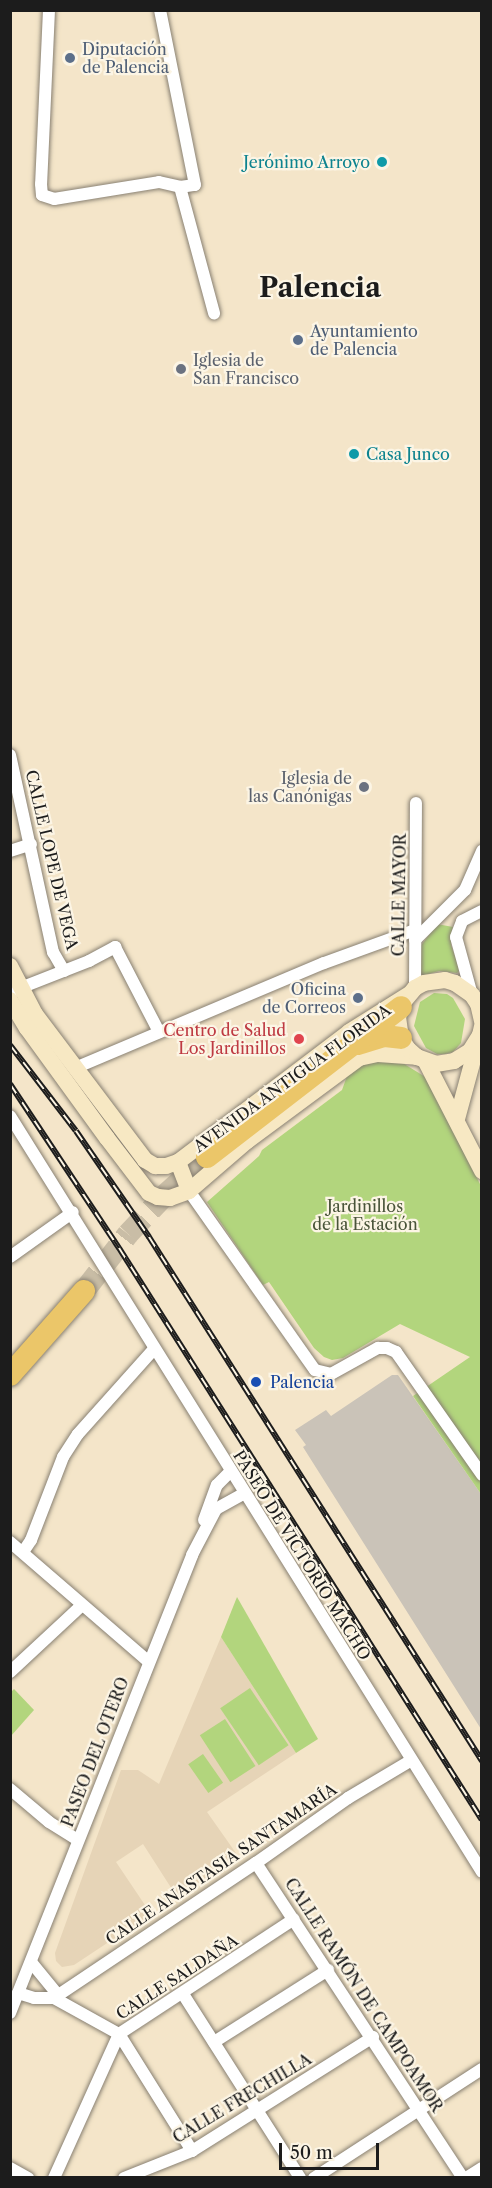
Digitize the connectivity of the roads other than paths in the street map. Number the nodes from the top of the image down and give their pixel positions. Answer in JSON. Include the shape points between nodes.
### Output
{"nodes":[{"id":1,"x":49,"y":10,"type":"edge"},
{"id":2,"x":160,"y":10,"type":"edge"},
{"id":3,"x":180,"y":188,"type":"junction"},
{"id":4,"x":214,"y":313,"type":"dead end"},
{"id":5,"x":10,"y":755,"type":"edge"},
{"id":6,"x":416,"y":803,"type":"dead end"},
{"id":7,"x":31,"y":844,"type":"junction"},
{"id":8,"x":10,"y":851,"type":"edge"},
{"id":9,"x":482,"y":851,"type":"edge"},
{"id":10,"x":482,"y":912,"type":"edge"},
{"id":11,"x":415,"y":935,"type":"junction"},
{"id":12,"x":10,"y":966,"type":"edge"},
{"id":13,"x":64,"y":971,"type":"junction"},
{"id":14,"x":14,"y":994,"type":"edge"},
{"id":15,"x":472,"y":995,"type":"junction"},
{"id":16,"x":408,"y":997,"type":"junction"},
{"id":17,"x":481,"y":1028,"type":"edge"},
{"id":18,"x":159,"y":1032,"type":"junction"},
{"id":19,"x":401,"y":1038,"type":"junction"},
{"id":20,"x":348,"y":1048,"type":"junction"},
{"id":21,"x":422,"y":1060,"type":"junction"},
{"id":22,"x":75,"y":1068,"type":"junction"},
{"id":23,"x":10,"y":1116,"type":"edge"},
{"id":24,"x":457,"y":1119,"type":"junction"},
{"id":25,"x":207,"y":1157,"type":"tunnel mouth"},
{"id":26,"x":178,"y":1162,"type":"junction"},
{"id":27,"x":482,"y":1171,"type":"edge"},
{"id":28,"x":189,"y":1191,"type":"junction"},
{"id":29,"x":73,"y":1212,"type":"junction"},
{"id":30,"x":10,"y":1257,"type":"edge"},
{"id":31,"x":84,"y":1291,"type":"tunnel mouth"},
{"id":32,"x":154,"y":1349,"type":"junction"},
{"id":33,"x":10,"y":1376,"type":"edge"},
{"id":34,"x":231,"y":1470,"type":"junction"},
{"id":35,"x":482,"y":1475,"type":"edge"},
{"id":36,"x":245,"y":1493,"type":"junction"},
{"id":37,"x":10,"y":1542,"type":"edge"},
{"id":38,"x":22,"y":1552,"type":"junction"},
{"id":39,"x":192,"y":1555,"type":"junction"},
{"id":40,"x":81,"y":1606,"type":"junction"},
{"id":41,"x":148,"y":1661,"type":"junction"},
{"id":42,"x":10,"y":1672,"type":"edge"},
{"id":43,"x":410,"y":1761,"type":"junction"},
{"id":44,"x":10,"y":1789,"type":"edge"},
{"id":45,"x":78,"y":1840,"type":"junction"},
{"id":46,"x":256,"y":1863,"type":"junction"},
{"id":47,"x":482,"y":1872,"type":"edge"},
{"id":48,"x":294,"y":1919,"type":"junction"},
{"id":49,"x":31,"y":1962,"type":"junction"},
{"id":50,"x":328,"y":1970,"type":"junction"},
{"id":51,"x":10,"y":1980,"type":"edge"},
{"id":52,"x":18,"y":1993,"type":"junction"},
{"id":53,"x":183,"y":1994,"type":"junction"},
{"id":54,"x":56,"y":1996,"type":"junction"},
{"id":55,"x":10,"y":2013,"type":"edge"},
{"id":56,"x":119,"y":2034,"type":"junction"},
{"id":57,"x":373,"y":2037,"type":"junction"},
{"id":58,"x":214,"y":2042,"type":"junction"},
{"id":59,"x":482,"y":2069,"type":"edge"},
{"id":60,"x":419,"y":2109,"type":"junction"},
{"id":61,"x":258,"y":2111,"type":"junction"},
{"id":62,"x":192,"y":2151,"type":"junction"},
{"id":63,"x":10,"y":2169,"type":"edge"},
{"id":64,"x":481,"y":2169,"type":"edge"},
{"id":65,"x":28,"y":2178,"type":"edge"},
{"id":66,"x":54,"y":2178,"type":"edge"},
{"id":67,"x":124,"y":2178,"type":"edge"},
{"id":68,"x":300,"y":2178,"type":"edge"},
{"id":69,"x":314,"y":2178,"type":"edge"},
{"id":70,"x":464,"y":2178,"type":"edge"}],
"edges":[{"from":1,"to":3,"type":"street","via":[[42,195],[54,199],[159,182]]},
{"from":2,"to":3,"type":"street","via":[[195,185]]},
{"from":3,"to":4,"type":"street"},
{"from":5,"to":7,"type":"street","name":"CALLE LOPE DE VEGA"},
{"from":6,"to":11,"type":"street","name":"CALLE MAYOR"},
{"from":7,"to":8,"type":"street"},
{"from":7,"to":13,"type":"street","name":"CALLE LOPE DE VEGA","via":[[53,952]]},
{"from":9,"to":11,"type":"street","via":[[465,890]]},
{"from":10,"to":15,"type":"street","via":[[462,921],[456,937]]},
{"from":11,"to":16,"type":"street","name":"CALLE MAYOR"},
{"from":11,"to":18,"type":"street","via":[[324,963]]},
{"from":12,"to":14,"type":"main road"},
{"from":13,"to":14,"type":"street"},
{"from":13,"to":18,"type":"street","via":[[115,947]]},
{"from":14,"to":22,"type":"main road","via":[[35,1014]]},
{"from":14,"to":28,"type":"main road","name":"AVENIDA ANTIGUA FLORIDA","via":[[27,1028],[149,1193],[170,1198]]},
{"from":15,"to":16,"type":"main road","via":[[445,981],[424,983]]},
{"from":15,"to":17,"type":"main road","via":[[478,1004]]},
{"from":16,"to":19,"type":"main road","via":[[398,1017]]},
{"from":16,"to":20,"type":"highway"},
{"from":16,"to":26,"type":"main road","name":"AVENIDA ANTIGUA FLORIDA","via":[[349,1032]]},
{"from":17,"to":21,"type":"main road","via":[[470,1051],[454,1061],[445,1064]]},
{"from":17,"to":24,"type":"main road"},
{"from":18,"to":22,"type":"street"},
{"from":19,"to":20,"type":"highway","via":[[372,1038]]},
{"from":19,"to":21,"type":"main road"},
{"from":20,"to":25,"type":"highway"},
{"from":21,"to":24,"type":"main road"},
{"from":21,"to":28,"type":"main road","name":"AVENIDA ANTIGUA FLORIDA","via":[[378,1054],[348,1064]]},
{"from":22,"to":26,"type":"main road","via":[[145,1160],[155,1166]]},
{"from":23,"to":29,"type":"street","name":"PASEO DE VICTORIO MACHO"},
{"from":24,"to":27,"type":"main road"},
{"from":26,"to":28,"type":"main road"},
{"from":28,"to":35,"type":"street","via":[[315,1370],[331,1374],[378,1348],[396,1352]]},
{"from":29,"to":30,"type":"street"},
{"from":29,"to":32,"type":"street","name":"PASEO DE VICTORIO MACHO"},
{"from":31,"to":33,"type":"highway"},
{"from":32,"to":34,"type":"street","name":"PASEO DE VICTORIO MACHO"},
{"from":32,"to":38,"type":"street","via":[[63,1456],[31,1540]]},
{"from":34,"to":36,"type":"street","name":"PASEO DE VICTORIO MACHO"},
{"from":34,"to":39,"type":"street","name":"PASEO DEL OTERO","via":[[217,1485]]},
{"from":36,"to":39,"type":"street","name":"PASEO DEL OTERO","via":[[216,1509]]},
{"from":36,"to":43,"type":"street","name":"PASEO DE VICTORIO MACHO"},
{"from":37,"to":38,"type":"street"},
{"from":38,"to":40,"type":"street"},
{"from":39,"to":41,"type":"street","name":"PASEO DEL OTERO"},
{"from":40,"to":41,"type":"street"},
{"from":40,"to":42,"type":"street"},
{"from":41,"to":45,"type":"street","name":"PASEO DEL OTERO"},
{"from":43,"to":46,"type":"street","name":"CALLE ANASTASIA SANTAMARÍA","via":[[348,1798]]},
{"from":43,"to":47,"type":"street","name":"PASEO DE VICTORIO MACHO"},
{"from":44,"to":45,"type":"street"},
{"from":45,"to":49,"type":"street","name":"PASEO DEL OTERO"},
{"from":46,"to":48,"type":"street","name":"CALLE RAMÓN DE CAMPOAMOR"},
{"from":46,"to":54,"type":"street","name":"CALLE ANASTASIA SANTAMARÍA"},
{"from":48,"to":50,"type":"street","name":"CALLE RAMÓN DE CAMPOAMOR"},
{"from":48,"to":53,"type":"street","name":"CALLE SALDAÑA"},
{"from":49,"to":52,"type":"street","name":"PASEO DEL OTERO"},
{"from":49,"to":54,"type":"street"},
{"from":50,"to":57,"type":"street","name":"CALLE RAMÓN DE CAMPOAMOR"},
{"from":50,"to":58,"type":"street"},
{"from":51,"to":52,"type":"street"},
{"from":52,"to":54,"type":"street","via":[[34,1998]]},
{"from":52,"to":55,"type":"street","name":"PASEO DEL OTERO"},
{"from":53,"to":56,"type":"street","name":"CALLE SALDAÑA"},
{"from":53,"to":58,"type":"street"},
{"from":54,"to":56,"type":"street"},
{"from":56,"to":62,"type":"street"},
{"from":56,"to":66,"type":"street","name":"CALLE SALDAÑA"},
{"from":57,"to":60,"type":"street","name":"CALLE RAMÓN DE CAMPOAMOR"},
{"from":57,"to":61,"type":"street","name":"CALLE FRECHILLA"},
{"from":58,"to":61,"type":"street"},
{"from":59,"to":60,"type":"street"},
{"from":60,"to":69,"type":"street"},
{"from":60,"to":70,"type":"street","name":"CALLE RAMÓN DE CAMPOAMOR"},
{"from":61,"to":62,"type":"street","name":"CALLE FRECHILLA"},
{"from":61,"to":68,"type":"street"},
{"from":62,"to":67,"type":"street","name":"CALLE FRECHILLA"},
{"from":63,"to":65,"type":"street"},
{"from":64,"to":70,"type":"street"}]}
